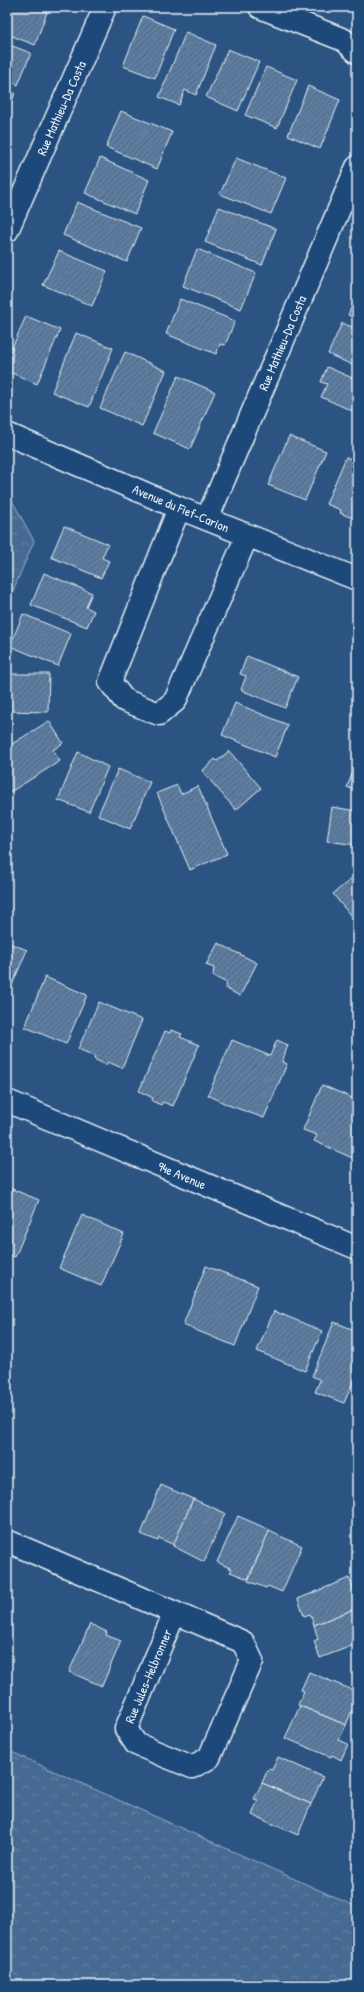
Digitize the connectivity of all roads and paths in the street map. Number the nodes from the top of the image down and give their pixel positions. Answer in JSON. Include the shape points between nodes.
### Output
{"nodes":[{"id":1,"x":105,"y":7,"type":"edge"},
{"id":2,"x":260,"y":7,"type":"edge"},
{"id":3,"x":357,"y":52,"type":"edge"},
{"id":4,"x":357,"y":167,"type":"edge"},
{"id":5,"x":7,"y":231,"type":"edge"},
{"id":6,"x":7,"y":434,"type":"edge"},
{"id":7,"x":179,"y":508,"type":"junction"},
{"id":8,"x":207,"y":518,"type":"junction"},
{"id":9,"x":247,"y":536,"type":"junction"},
{"id":10,"x":357,"y":579,"type":"edge"},
{"id":11,"x":7,"y":1101,"type":"edge"},
{"id":12,"x":357,"y":1248,"type":"edge"},
{"id":13,"x":7,"y":1541,"type":"edge"},
{"id":14,"x":174,"y":1614,"type":"junction"}],
"edges":[{"from":1,"to":5,"type":"street","name":"Rue Mathieu-Da Costa"},
{"from":2,"to":3,"type":"street","via":[[344,40]]},
{"from":4,"to":8,"type":"street","name":"Rue Mathieu-Da Costa"},
{"from":6,"to":7,"type":"street","name":"Avenue du Fief-Carion"},
{"from":7,"to":8,"type":"street","name":"Avenue du Fief-Carion"},
{"from":7,"to":9,"type":"street","via":[[110,682],[124,700],[138,706],[159,714],[175,701]]},
{"from":8,"to":9,"type":"street","name":"Avenue du Fief-Carion"},
{"from":9,"to":10,"type":"street","name":"Avenue du Fief-Carion"},
{"from":11,"to":12,"type":"street","name":"94e Avenue"},
{"from":13,"to":14,"type":"street","name":"Rue Jules-Helbronner"},
{"from":14,"to":14,"type":"street","name":"Rue Jules-Helbronner","via":[[126,1729],[136,1744],[192,1767],[209,1758],[252,1661],[243,1642]]}]}
